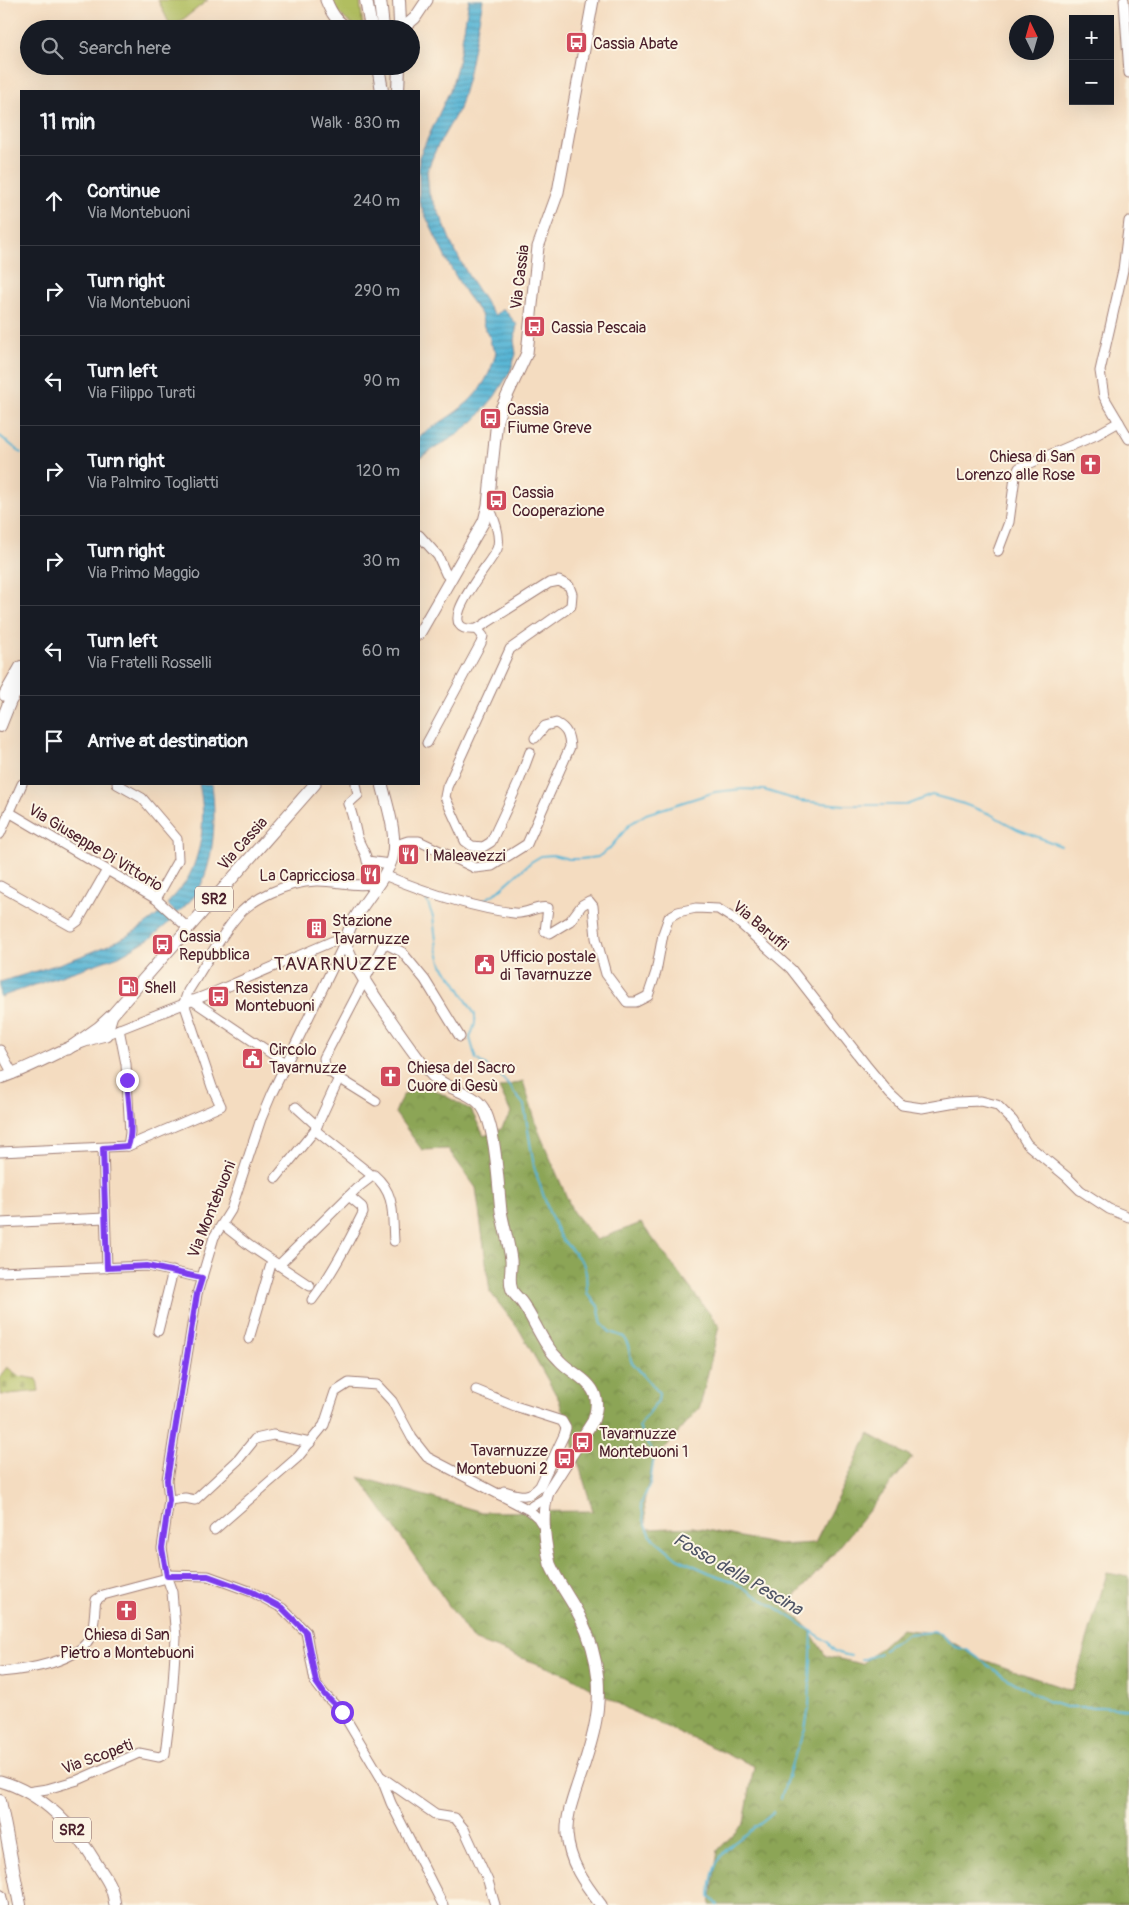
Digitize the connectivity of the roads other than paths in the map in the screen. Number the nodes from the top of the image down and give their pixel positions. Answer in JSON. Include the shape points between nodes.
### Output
{"nodes":[{"id":1,"x":326,"y":0,"type":"edge"},
{"id":2,"x":366,"y":0,"type":"edge"},
{"id":3,"x":380,"y":0,"type":"edge"},
{"id":4,"x":400,"y":0,"type":"edge"},
{"id":5,"x":427,"y":0,"type":"edge"},
{"id":6,"x":593,"y":0,"type":"edge"},
{"id":7,"x":1124,"y":0,"type":"edge"},
{"id":8,"x":336,"y":20,"type":"edge"},
{"id":9,"x":374,"y":20,"type":"edge"},
{"id":10,"x":378,"y":20,"type":"edge"},
{"id":11,"x":402,"y":20,"type":"edge"},
{"id":12,"x":410,"y":20,"type":"edge"},
{"id":13,"x":1129,"y":73,"type":"edge"},
{"id":14,"x":379,"y":75,"type":"edge"},
{"id":15,"x":387,"y":75,"type":"edge"},
{"id":16,"x":399,"y":75,"type":"edge"},
{"id":17,"x":382,"y":90,"type":"edge"},
{"id":18,"x":388,"y":90,"type":"edge"},
{"id":19,"x":398,"y":90,"type":"edge"},
{"id":20,"x":1129,"y":222,"type":"edge"},
{"id":21,"x":1119,"y":422,"type":"junction"},
{"id":22,"x":1129,"y":439,"type":"edge"},
{"id":23,"x":488,"y":505,"type":"junction"},
{"id":24,"x":420,"y":536,"type":"edge"},
{"id":25,"x":998,"y":551,"type":"dead end"},
{"id":26,"x":451,"y":579,"type":"junction"},
{"id":27,"x":477,"y":629,"type":"junction"},
{"id":28,"x":420,"y":632,"type":"edge"},
{"id":29,"x":20,"y":668,"type":"edge"},
{"id":30,"x":20,"y":686,"type":"edge"},
{"id":31,"x":0,"y":706,"type":"edge"},
{"id":32,"x":0,"y":726,"type":"edge"},
{"id":33,"x":535,"y":738,"type":"dead end"},
{"id":34,"x":428,"y":744,"type":"dead end"},
{"id":35,"x":530,"y":752,"type":"dead end"},
{"id":36,"x":22,"y":785,"type":"edge"},
{"id":37,"x":119,"y":785,"type":"edge"},
{"id":38,"x":314,"y":785,"type":"edge"},
{"id":39,"x":356,"y":785,"type":"edge"},
{"id":40,"x":382,"y":785,"type":"edge"},
{"id":41,"x":9,"y":812,"type":"junction"},
{"id":42,"x":0,"y":834,"type":"edge"},
{"id":43,"x":393,"y":846,"type":"junction"},
{"id":44,"x":390,"y":864,"type":"junction"},
{"id":45,"x":107,"y":870,"type":"junction"},
{"id":46,"x":383,"y":878,"type":"junction"},
{"id":47,"x":0,"y":886,"type":"edge"},
{"id":48,"x":363,"y":886,"type":"junction"},
{"id":49,"x":368,"y":901,"type":"junction"},
{"id":50,"x":159,"y":902,"type":"junction"},
{"id":51,"x":188,"y":928,"type":"junction"},
{"id":52,"x":346,"y":940,"type":"junction"},
{"id":53,"x":364,"y":979,"type":"junction"},
{"id":54,"x":188,"y":1002,"type":"junction"},
{"id":55,"x":108,"y":1029,"type":"junction"},
{"id":56,"x":460,"y":1037,"type":"dead end"},
{"id":57,"x":0,"y":1050,"type":"edge"},
{"id":58,"x":287,"y":1064,"type":"junction"},
{"id":59,"x":14,"y":1074,"type":"junction"},
{"id":60,"x":0,"y":1078,"type":"edge"},
{"id":61,"x":339,"y":1078,"type":"junction"},
{"id":62,"x":376,"y":1101,"type":"dead end"},
{"id":63,"x":296,"y":1106,"type":"dead end"},
{"id":64,"x":316,"y":1128,"type":"junction"},
{"id":65,"x":128,"y":1146,"type":"junction"},
{"id":66,"x":103,"y":1148,"type":"junction"},
{"id":67,"x":0,"y":1152,"type":"edge"},
{"id":68,"x":369,"y":1173,"type":"dead end"},
{"id":69,"x":276,"y":1178,"type":"dead end"},
{"id":70,"x":349,"y":1196,"type":"junction"},
{"id":71,"x":0,"y":1216,"type":"edge"},
{"id":72,"x":1129,"y":1217,"type":"edge"},
{"id":73,"x":105,"y":1218,"type":"junction"},
{"id":74,"x":0,"y":1222,"type":"edge"},
{"id":75,"x":223,"y":1225,"type":"junction"},
{"id":76,"x":394,"y":1241,"type":"dead end"},
{"id":77,"x":275,"y":1263,"type":"junction"},
{"id":78,"x":107,"y":1268,"type":"junction"},
{"id":79,"x":173,"y":1271,"type":"junction"},
{"id":80,"x":0,"y":1272,"type":"edge"},
{"id":81,"x":202,"y":1278,"type":"junction"},
{"id":82,"x":310,"y":1286,"type":"dead end"},
{"id":83,"x":312,"y":1300,"type":"dead end"},
{"id":84,"x":158,"y":1331,"type":"dead end"},
{"id":85,"x":249,"y":1339,"type":"dead end"},
{"id":86,"x":476,"y":1390,"type":"dead end"},
{"id":87,"x":310,"y":1443,"type":"junction"},
{"id":88,"x":554,"y":1457,"type":"junction"},
{"id":89,"x":566,"y":1462,"type":"junction"},
{"id":90,"x":500,"y":1495,"type":"junction"},
{"id":91,"x":547,"y":1497,"type":"junction"},
{"id":92,"x":169,"y":1500,"type":"junction"},
{"id":93,"x":528,"y":1508,"type":"junction"},
{"id":94,"x":545,"y":1510,"type":"junction"},
{"id":95,"x":214,"y":1530,"type":"dead end"},
{"id":96,"x":545,"y":1530,"type":"junction"},
{"id":97,"x":167,"y":1577,"type":"junction"},
{"id":98,"x":172,"y":1592,"type":"joint"},
{"id":99,"x":0,"y":1672,"type":"edge"},
{"id":100,"x":380,"y":1776,"type":"junction"},
{"id":101,"x":0,"y":1781,"type":"edge"},
{"id":102,"x":27,"y":1792,"type":"junction"},
{"id":103,"x":0,"y":1801,"type":"edge"},
{"id":104,"x":0,"y":1896,"type":"edge"},
{"id":105,"x":2,"y":1905,"type":"edge"},
{"id":106,"x":20,"y":1905,"type":"edge"},
{"id":107,"x":115,"y":1905,"type":"edge"},
{"id":108,"x":443,"y":1905,"type":"edge"},
{"id":109,"x":495,"y":1905,"type":"edge"},
{"id":110,"x":600,"y":1905,"type":"edge"}],
"edges":[{"from":1,"to":8,"type":"main road"},
{"from":2,"to":9,"type":"highway"},
{"from":3,"to":10,"type":"highway"},
{"from":4,"to":11,"type":"highway"},
{"from":5,"to":12,"type":"main road"},
{"from":6,"to":23,"type":"main road","name":"Via Cassia","via":[[558,192],[536,256],[527,353],[497,420]]},
{"from":7,"to":13,"type":"street"},
{"from":14,"to":17,"type":"highway"},
{"from":15,"to":18,"type":"highway"},
{"from":16,"to":19,"type":"highway"},
{"from":20,"to":21,"type":"street","via":[[1123,270],[1100,371],[1104,397]]},
{"from":21,"to":22,"type":"street"},
{"from":21,"to":25,"type":"street","via":[[1019,468],[1009,522]]},
{"from":23,"to":26,"type":"main road","name":"Via Cassia","via":[[481,526]]},
{"from":23,"to":27,"type":"street","via":[[495,520],[498,547],[461,606],[457,618],[459,626],[467,630]]},
{"from":24,"to":26,"type":"street","via":[[438,556]]},
{"from":26,"to":28,"type":"main road","name":"Via Cassia"},
{"from":27,"to":34,"type":"street","via":[[483,636],[481,643]]},
{"from":27,"to":35,"type":"street","via":[[548,583],[559,581],[569,586],[571,606],[510,649],[447,787],[445,797],[464,841],[483,847],[491,842]]},
{"from":29,"to":31,"type":"highway"},
{"from":30,"to":32,"type":"highway"},
{"from":33,"to":43,"type":"street","via":[[544,726],[556,723],[570,736],[570,747],[526,844],[492,866],[475,868],[419,841]]},
{"from":36,"to":41,"type":"street"},
{"from":37,"to":50,"type":"street","via":[[142,798],[177,839],[178,860]]},
{"from":38,"to":51,"type":"main road","name":"Via Cassia","number":"SR2"},
{"from":39,"to":44,"type":"street","via":[[358,795],[348,804],[359,840],[368,861]]},
{"from":40,"to":43,"type":"main road","name":"Via Montebuoni"},
{"from":41,"to":42,"type":"street"},
{"from":41,"to":45,"type":"street","name":"Via Giuseppe Di Vittorio"},
{"from":43,"to":44,"type":"main road","name":"Via Montebuoni"},
{"from":44,"to":46,"type":"main road","name":"Via Montebuoni"},
{"from":45,"to":47,"type":"street","via":[[78,921],[71,926]]},
{"from":45,"to":50,"type":"street","name":"Via Giuseppe Di Vittorio"},
{"from":46,"to":48,"type":"street"},
{"from":46,"to":49,"type":"main road","name":"Via Montebuoni"},
{"from":46,"to":72,"type":"street","name":"Via Baruffi","via":[[496,911],[518,914],[548,908],[546,931],[550,933],[570,921],[589,901],[593,906],[596,938],[606,974],[627,1002],[648,996],[669,917],[696,908],[718,909],[737,921],[791,970],[902,1105],[922,1108],[981,1101],[997,1105],[1028,1144],[1080,1190],[1109,1209]]},
{"from":48,"to":49,"type":"street","via":[[368,891]]},
{"from":48,"to":54,"type":"street","via":[[306,882],[282,888],[256,901],[234,919],[188,991]]},
{"from":49,"to":52,"type":"main road","name":"Via Montebuoni","via":[[350,927]]},
{"from":50,"to":51,"type":"street","name":"Via Giuseppe Di Vittorio"},
{"from":51,"to":55,"type":"main road","name":"Via Cassia","number":"SR2","via":[[113,1014]]},
{"from":52,"to":53,"type":"main road","via":[[349,954]]},
{"from":52,"to":54,"type":"street","via":[[333,941]]},
{"from":52,"to":58,"type":"street","name":"Via Montebuoni"},
{"from":53,"to":56,"type":"street","via":[[384,943],[402,952],[425,980]]},
{"from":53,"to":61,"type":"street","via":[[324,1058],[325,1068]]},
{"from":53,"to":89,"type":"main road","via":[[428,1072],[484,1108],[492,1135],[511,1258],[511,1289],[558,1360],[590,1386],[595,1394],[593,1421]]},
{"from":54,"to":55,"type":"street"},
{"from":54,"to":58,"type":"street"},
{"from":54,"to":65,"type":"street","via":[[212,1087],[221,1106]]},
{"from":55,"to":59,"type":"main road"},
{"from":55,"to":65,"type":"street","via":[[126,1064]]},
{"from":57,"to":59,"type":"street"},
{"from":58,"to":75,"type":"street","name":"Via Montebuoni","via":[[261,1119]]},
{"from":59,"to":60,"type":"main road"},
{"from":61,"to":62,"type":"street"},
{"from":61,"to":64,"type":"street"},
{"from":63,"to":64,"type":"street"},
{"from":64,"to":68,"type":"street"},
{"from":64,"to":69,"type":"street"},
{"from":65,"to":66,"type":"street"},
{"from":66,"to":67,"type":"street"},
{"from":66,"to":73,"type":"street"},
{"from":70,"to":76,"type":"street","via":[[374,1176],[384,1184],[390,1194]]},
{"from":70,"to":77,"type":"street"},
{"from":70,"to":83,"type":"street","via":[[362,1207],[363,1213],[339,1259]]},
{"from":71,"to":74,"type":"street"},
{"from":73,"to":74,"type":"street"},
{"from":73,"to":78,"type":"street"},
{"from":75,"to":77,"type":"street"},
{"from":75,"to":81,"type":"street","name":"Via Montebuoni","via":[[214,1237]]},
{"from":77,"to":82,"type":"street"},
{"from":77,"to":85,"type":"street"},
{"from":78,"to":79,"type":"street","via":[[147,1266]]},
{"from":78,"to":80,"type":"street"},
{"from":79,"to":81,"type":"street"},
{"from":79,"to":84,"type":"street"},
{"from":81,"to":92,"type":"street","name":"Via Montebuoni","via":[[167,1480]]},
{"from":86,"to":88,"type":"street","via":[[562,1422],[566,1428]]},
{"from":87,"to":90,"type":"street","via":[[324,1425],[335,1392],[349,1383],[377,1385],[392,1401],[412,1438],[427,1457]]},
{"from":87,"to":92,"type":"street","via":[[273,1435],[255,1439],[238,1460],[195,1500]]},
{"from":87,"to":95,"type":"street"},
{"from":88,"to":89,"type":"street"},
{"from":88,"to":90,"type":"street","via":[[536,1492],[519,1496],[504,1491]]},
{"from":89,"to":91,"type":"main road"},
{"from":90,"to":93,"type":"street"},
{"from":91,"to":93,"type":"street"},
{"from":91,"to":94,"type":"main road"},
{"from":92,"to":97,"type":"street","name":"Via Montebuoni","via":[[162,1548]]},
{"from":93,"to":94,"type":"street"},
{"from":93,"to":96,"type":"street"},
{"from":94,"to":96,"type":"main road"},
{"from":96,"to":110,"type":"main road","via":[[550,1564],[587,1633],[596,1663],[596,1727],[573,1798],[567,1830],[577,1871]]},
{"from":97,"to":98,"type":"street","name":"Via Montebuoni"},
{"from":97,"to":99,"type":"street","via":[[103,1595],[96,1600],[90,1637],[78,1652],[43,1664]]},
{"from":97,"to":100,"type":"street","via":[[208,1576],[252,1592],[282,1608],[306,1632],[316,1682],[342,1712]]},
{"from":98,"to":102,"type":"street","name":"Via Scopeti","via":[[176,1638],[165,1754],[159,1758],[139,1753],[78,1780]]},
{"from":100,"to":108,"type":"street"},
{"from":100,"to":109,"type":"street","via":[[436,1815],[455,1818],[460,1823],[478,1857]]},
{"from":101,"to":102,"type":"main road","number":"SR2"},
{"from":102,"to":107,"type":"main road","number":"SR2","via":[[86,1844],[110,1886]]},
{"from":103,"to":106,"type":"highway"},
{"from":104,"to":105,"type":"highway"}]}
